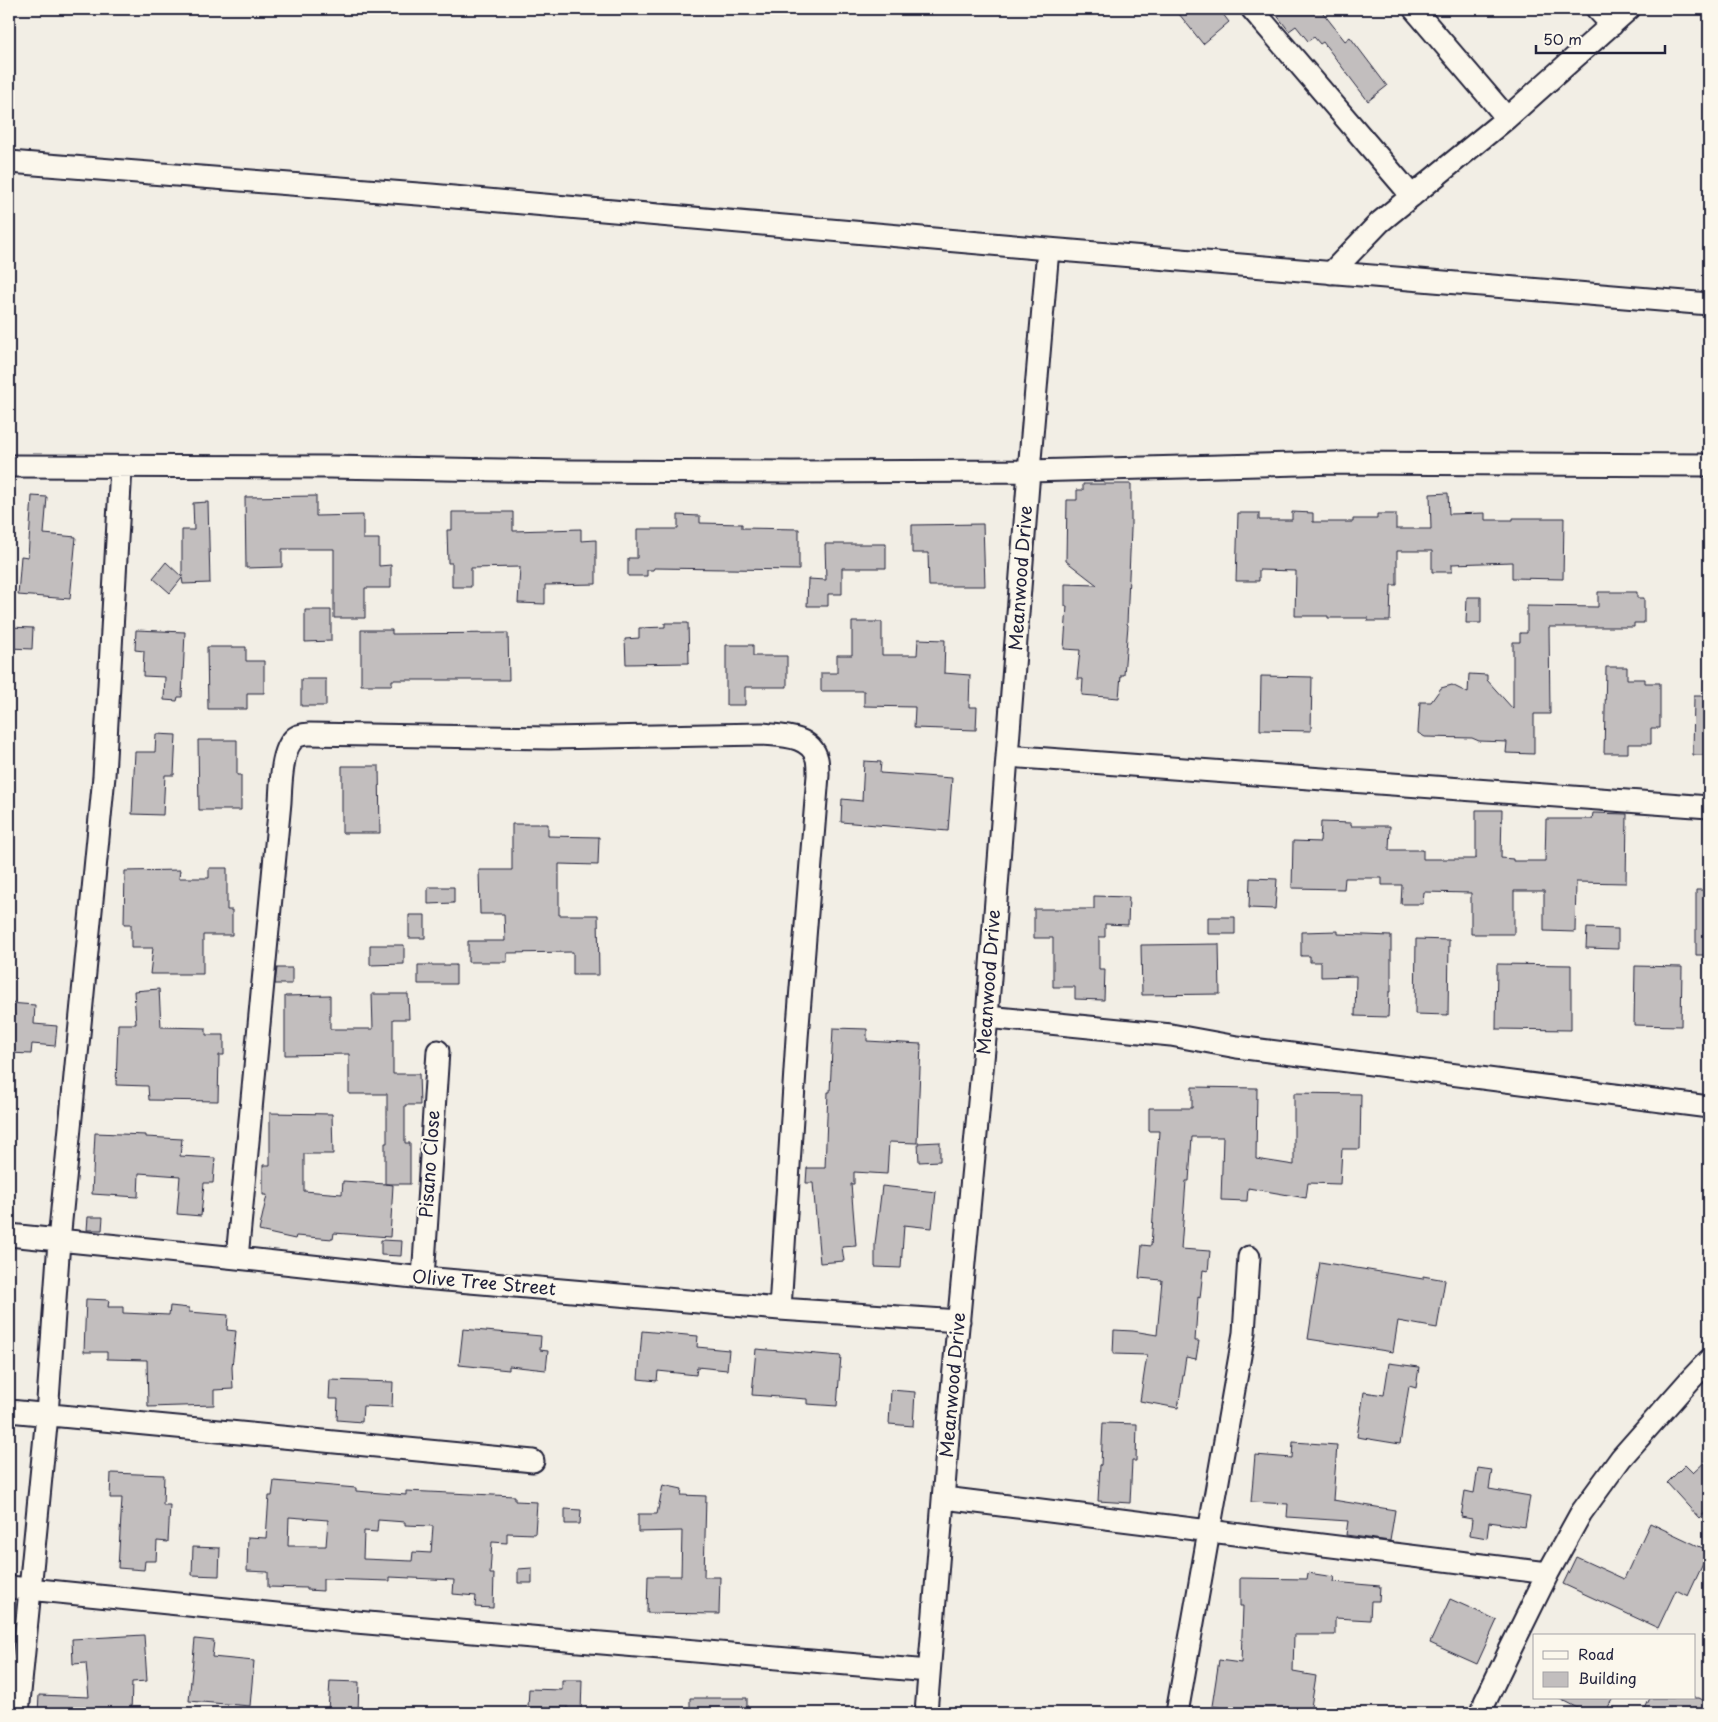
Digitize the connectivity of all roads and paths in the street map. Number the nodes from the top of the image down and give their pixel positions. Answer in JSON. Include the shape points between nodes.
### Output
{"nodes":[{"id":1,"x":1252,"y":9,"type":"edge"},
{"id":2,"x":1414,"y":9,"type":"edge"},
{"id":3,"x":1597,"y":9,"type":"edge"},
{"id":4,"x":1629,"y":9,"type":"edge"},
{"id":5,"x":1612,"y":24,"type":"junction"},
{"id":6,"x":1506,"y":118,"type":"junction"},
{"id":7,"x":9,"y":162,"type":"edge"},
{"id":8,"x":1412,"y":196,"type":"junction"},
{"id":9,"x":1048,"y":249,"type":"junction"},
{"id":10,"x":1331,"y":273,"type":"junction"},
{"id":11,"x":1709,"y":304,"type":"edge"},
{"id":12,"x":1709,"y":465,"type":"edge"},
{"id":13,"x":9,"y":466,"type":"edge"},
{"id":14,"x":122,"y":467,"type":"junction"},
{"id":15,"x":1029,"y":472,"type":"junction"},
{"id":16,"x":1007,"y":756,"type":"junction"},
{"id":17,"x":1709,"y":807,"type":"edge"},
{"id":18,"x":987,"y":1017,"type":"junction"},
{"id":19,"x":438,"y":1050,"type":"dead end"},
{"id":20,"x":1709,"y":1107,"type":"edge"},
{"id":21,"x":9,"y":1236,"type":"edge"},
{"id":22,"x":59,"y":1241,"type":"junction"},
{"id":23,"x":1249,"y":1257,"type":"dead end"},
{"id":24,"x":236,"y":1258,"type":"junction"},
{"id":25,"x":423,"y":1278,"type":"junction"},
{"id":26,"x":780,"y":1309,"type":"junction"},
{"id":27,"x":959,"y":1321,"type":"junction"},
{"id":28,"x":1709,"y":1360,"type":"edge"},
{"id":29,"x":9,"y":1411,"type":"edge"},
{"id":30,"x":47,"y":1415,"type":"junction"},
{"id":31,"x":533,"y":1461,"type":"dead end"},
{"id":32,"x":944,"y":1498,"type":"junction"},
{"id":33,"x":1209,"y":1530,"type":"junction"},
{"id":34,"x":1548,"y":1573,"type":"junction"},
{"id":35,"x":9,"y":1587,"type":"edge"},
{"id":36,"x":31,"y":1589,"type":"junction"},
{"id":37,"x":929,"y":1671,"type":"junction"},
{"id":38,"x":18,"y":1713,"type":"edge"},
{"id":39,"x":926,"y":1713,"type":"edge"},
{"id":40,"x":1177,"y":1713,"type":"edge"},
{"id":41,"x":1482,"y":1713,"type":"edge"}],
"edges":[{"from":1,"to":8,"type":"street"},
{"from":2,"to":6,"type":"street"},
{"from":3,"to":5,"type":"street"},
{"from":4,"to":5,"type":"street"},
{"from":5,"to":6,"type":"street"},
{"from":6,"to":8,"type":"street"},
{"from":7,"to":9,"type":"street"},
{"from":8,"to":10,"type":"street","via":[[1380,222]]},
{"from":9,"to":10,"type":"street"},
{"from":9,"to":15,"type":"street","name":"Meanwood Drive"},
{"from":10,"to":11,"type":"street"},
{"from":12,"to":15,"type":"street","via":[[1336,463]]},
{"from":13,"to":14,"type":"street"},
{"from":14,"to":15,"type":"street"},
{"from":14,"to":22,"type":"street","via":[[104,776]]},
{"from":15,"to":16,"type":"street","name":"Meanwood Drive"},
{"from":16,"to":17,"type":"street"},
{"from":16,"to":18,"type":"street","name":"Meanwood Drive"},
{"from":18,"to":20,"type":"street","via":[[1170,1035],[1256,1050]]},
{"from":18,"to":27,"type":"street","name":"Meanwood Drive"},
{"from":19,"to":25,"type":"street","name":"Pisano Close"},
{"from":21,"to":22,"type":"street","name":"Olive Tree Street"},
{"from":22,"to":24,"type":"street","name":"Olive Tree Street"},
{"from":22,"to":30,"type":"street"},
{"from":23,"to":33,"type":"street","via":[[1244,1333]]},
{"from":24,"to":25,"type":"street","name":"Olive Tree Street"},
{"from":24,"to":26,"type":"street","via":[[285,754],[290,743],[298,736],[309,734],[550,738],[762,734],[809,744],[817,757],[818,775]]},
{"from":25,"to":26,"type":"street","name":"Olive Tree Street"},
{"from":26,"to":27,"type":"street","name":"Olive Tree Street"},
{"from":27,"to":32,"type":"street","name":"Meanwood Drive"},
{"from":28,"to":34,"type":"street","via":[[1621,1458],[1580,1513]]},
{"from":29,"to":30,"type":"street"},
{"from":30,"to":31,"type":"street"},
{"from":30,"to":36,"type":"street"},
{"from":32,"to":33,"type":"street"},
{"from":32,"to":37,"type":"street","name":"Meanwood Drive"},
{"from":33,"to":34,"type":"street"},
{"from":33,"to":40,"type":"street"},
{"from":34,"to":41,"type":"street"},
{"from":35,"to":36,"type":"street"},
{"from":36,"to":37,"type":"street","via":[[356,1622]]},
{"from":36,"to":38,"type":"street"},
{"from":37,"to":39,"type":"street","name":"Meanwood Drive"}]}
